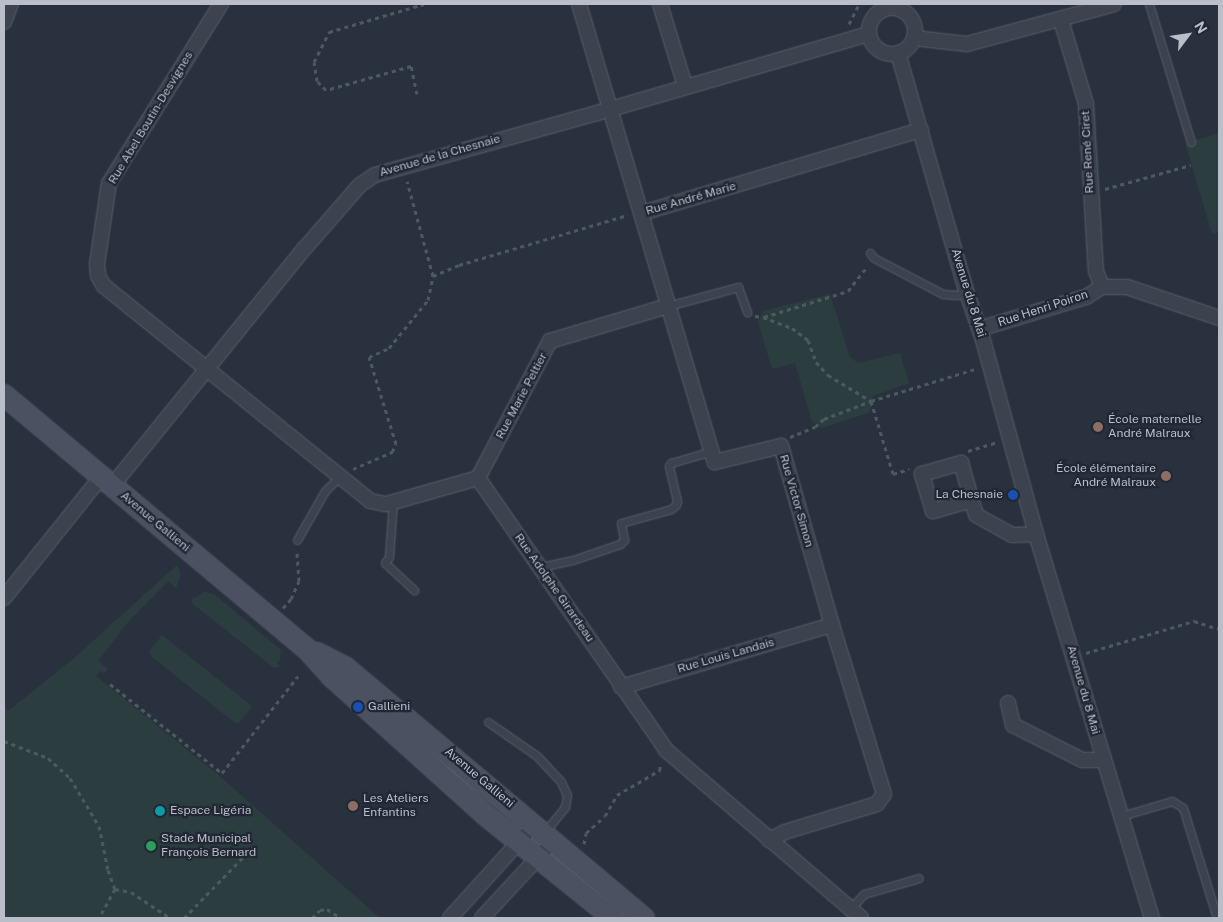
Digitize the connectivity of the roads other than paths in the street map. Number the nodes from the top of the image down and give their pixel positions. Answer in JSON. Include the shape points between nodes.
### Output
{"nodes":[{"id":1,"x":12,"y":4,"type":"edge"},
{"id":2,"x":221,"y":4,"type":"edge"},
{"id":3,"x":579,"y":4,"type":"edge"},
{"id":4,"x":660,"y":4,"type":"edge"},
{"id":5,"x":1114,"y":4,"type":"edge"},
{"id":6,"x":1149,"y":4,"type":"edge"},
{"id":7,"x":907,"y":8,"type":"edge"},
{"id":8,"x":1061,"y":20,"type":"junction"},
{"id":9,"x":4,"y":22,"type":"edge"},
{"id":10,"x":870,"y":34,"type":"junction"},
{"id":11,"x":914,"y":38,"type":"junction"},
{"id":12,"x":898,"y":53,"type":"junction"},
{"id":13,"x":685,"y":86,"type":"junction"},
{"id":14,"x":610,"y":109,"type":"junction"},
{"id":15,"x":921,"y":130,"type":"junction"},
{"id":16,"x":1191,"y":142,"type":"dead end"},
{"id":17,"x":642,"y":213,"type":"junction"},
{"id":18,"x":872,"y":255,"type":"road end"},
{"id":19,"x":1102,"y":287,"type":"junction"},
{"id":20,"x":967,"y":293,"type":"junction"},
{"id":21,"x":668,"y":306,"type":"junction"},
{"id":22,"x":747,"y":312,"type":"road end"},
{"id":23,"x":1219,"y":318,"type":"edge"},
{"id":24,"x":979,"y":329,"type":"junction"},
{"id":25,"x":207,"y":369,"type":"junction"},
{"id":26,"x":4,"y":396,"type":"edge"},
{"id":27,"x":712,"y":451,"type":"junction"},
{"id":28,"x":340,"y":476,"type":"junction"},
{"id":29,"x":478,"y":478,"type":"junction"},
{"id":30,"x":106,"y":481,"type":"junction"},
{"id":31,"x":972,"y":500,"type":"dead end"},
{"id":32,"x":393,"y":502,"type":"junction"},
{"id":33,"x":1036,"y":534,"type":"junction"},
{"id":34,"x":297,"y":540,"type":"road end"},
{"id":35,"x":539,"y":567,"type":"junction"},
{"id":36,"x":414,"y":590,"type":"dead end"},
{"id":37,"x":4,"y":598,"type":"edge"},
{"id":38,"x":832,"y":625,"type":"junction"},
{"id":39,"x":306,"y":648,"type":"junction"},
{"id":40,"x":621,"y":687,"type":"junction"},
{"id":41,"x":1008,"y":703,"type":"dead end"},
{"id":42,"x":488,"y":722,"type":"dead end"},
{"id":43,"x":1104,"y":760,"type":"junction"},
{"id":44,"x":1121,"y":816,"type":"junction"},
{"id":45,"x":544,"y":833,"type":"junction"},
{"id":46,"x":769,"y":840,"type":"junction"},
{"id":47,"x":519,"y":842,"type":"junction"},
{"id":48,"x":538,"y":859,"type":"junction"},
{"id":49,"x":919,"y":878,"type":"dead end"},
{"id":50,"x":850,"y":909,"type":"junction"},
{"id":51,"x":450,"y":918,"type":"edge"},
{"id":52,"x":482,"y":918,"type":"edge"},
{"id":53,"x":613,"y":918,"type":"edge"},
{"id":54,"x":644,"y":918,"type":"edge"},
{"id":55,"x":861,"y":918,"type":"edge"},
{"id":56,"x":1152,"y":918,"type":"edge"},
{"id":57,"x":1217,"y":918,"type":"edge"}],
"edges":[{"from":1,"to":9,"type":"street"},
{"from":2,"to":25,"type":"street","name":"Rue Abel Boutin-Desvignes","via":[[109,183],[97,264],[98,276],[104,286]]},
{"from":3,"to":14,"type":"street"},
{"from":4,"to":13,"type":"street"},
{"from":5,"to":8,"type":"street"},
{"from":6,"to":16,"type":"lane"},
{"from":7,"to":10,"type":"street","via":[[880,12],[871,23]]},
{"from":7,"to":11,"type":"street"},
{"from":8,"to":11,"type":"street","via":[[967,44]]},
{"from":8,"to":19,"type":"street","name":"Rue René Ciret","via":[[1086,104],[1096,271]]},
{"from":10,"to":12,"type":"street","via":[[873,44],[882,52]]},
{"from":10,"to":13,"type":"street","name":"Avenue de la Chesnaie"},
{"from":11,"to":12,"type":"street"},
{"from":12,"to":15,"type":"street","name":"Avenue du 8 Mai"},
{"from":13,"to":14,"type":"street","name":"Avenue de la Chesnaie"},
{"from":14,"to":17,"type":"street"},
{"from":14,"to":25,"type":"street","name":"Avenue de la Chesnaie","via":[[375,175],[360,186],[305,248]]},
{"from":15,"to":17,"type":"street","name":"Rue André Marie"},
{"from":15,"to":20,"type":"street","name":"Avenue du 8 Mai"},
{"from":17,"to":21,"type":"street"},
{"from":18,"to":20,"type":"lane","via":[[943,294]]},
{"from":19,"to":23,"type":"street","name":"Rue Henri Poiron","via":[[1127,287]]},
{"from":19,"to":24,"type":"street","name":"Rue Henri Poiron","via":[[1086,298]]},
{"from":20,"to":24,"type":"street","name":"Avenue du 8 Mai"},
{"from":21,"to":22,"type":"lane","via":[[738,287]]},
{"from":21,"to":27,"type":"street"},
{"from":21,"to":29,"type":"street","name":"Rue Marie Peltier","via":[[550,341]]},
{"from":24,"to":33,"type":"street","name":"Avenue du 8 Mai"},
{"from":25,"to":28,"type":"street"},
{"from":25,"to":30,"type":"street","name":"Avenue de la Chesnaie"},
{"from":26,"to":30,"type":"main road","name":"Avenue Gallieni"},
{"from":27,"to":35,"type":"lane","via":[[671,463],[676,505],[621,523],[624,540],[620,544],[573,560]]},
{"from":27,"to":38,"type":"street","name":"Rue Victor Simon","via":[[715,462],[780,446]]},
{"from":28,"to":32,"type":"street","via":[[370,501]]},
{"from":28,"to":34,"type":"lane","via":[[325,491]]},
{"from":29,"to":32,"type":"street"},
{"from":29,"to":35,"type":"street","name":"Rue Adolphe Girardeau"},
{"from":30,"to":37,"type":"street","name":"Avenue de la Chesnaie"},
{"from":30,"to":39,"type":"main road","name":"Avenue Gallieni"},
{"from":31,"to":33,"type":"street","via":[[976,515],[1012,535]]},
{"from":32,"to":36,"type":"lane","via":[[389,557],[385,563]]},
{"from":33,"to":43,"type":"street","name":"Avenue du 8 Mai"},
{"from":35,"to":40,"type":"street","name":"Rue Adolphe Girardeau"},
{"from":38,"to":40,"type":"street","name":"Rue Louis Landais"},
{"from":38,"to":46,"type":"street","name":"Rue Victor Simon","via":[[884,794],[877,804],[785,832]]},
{"from":39,"to":45,"type":"main road","name":"Avenue Gallieni","via":[[346,668]]},
{"from":39,"to":47,"type":"main road","name":"Avenue Gallieni","via":[[331,676]]},
{"from":40,"to":46,"type":"street","name":"Rue Adolphe Girardeau","via":[[666,750]]},
{"from":41,"to":43,"type":"street","via":[[1013,725],[1082,760]]},
{"from":42,"to":45,"type":"lane","via":[[537,756],[561,782],[566,795],[565,807]]},
{"from":43,"to":44,"type":"street","name":"Avenue du 8 Mai"},
{"from":44,"to":56,"type":"street","name":"Avenue du 8 Mai"},
{"from":44,"to":57,"type":"lane","via":[[1172,801],[1183,808]]},
{"from":45,"to":47,"type":"street"},
{"from":45,"to":48,"type":"street"},
{"from":45,"to":54,"type":"main road","name":"Avenue Gallieni"},
{"from":46,"to":50,"type":"street","name":"Rue Adolphe Girardeau"},
{"from":47,"to":48,"type":"main road","name":"Avenue Gallieni"},
{"from":47,"to":51,"type":"street"},
{"from":48,"to":52,"type":"street"},
{"from":48,"to":53,"type":"main road","name":"Avenue Gallieni"},
{"from":49,"to":50,"type":"lane","via":[[864,894]]},
{"from":50,"to":55,"type":"street","name":"Rue Adolphe Girardeau"}]}
